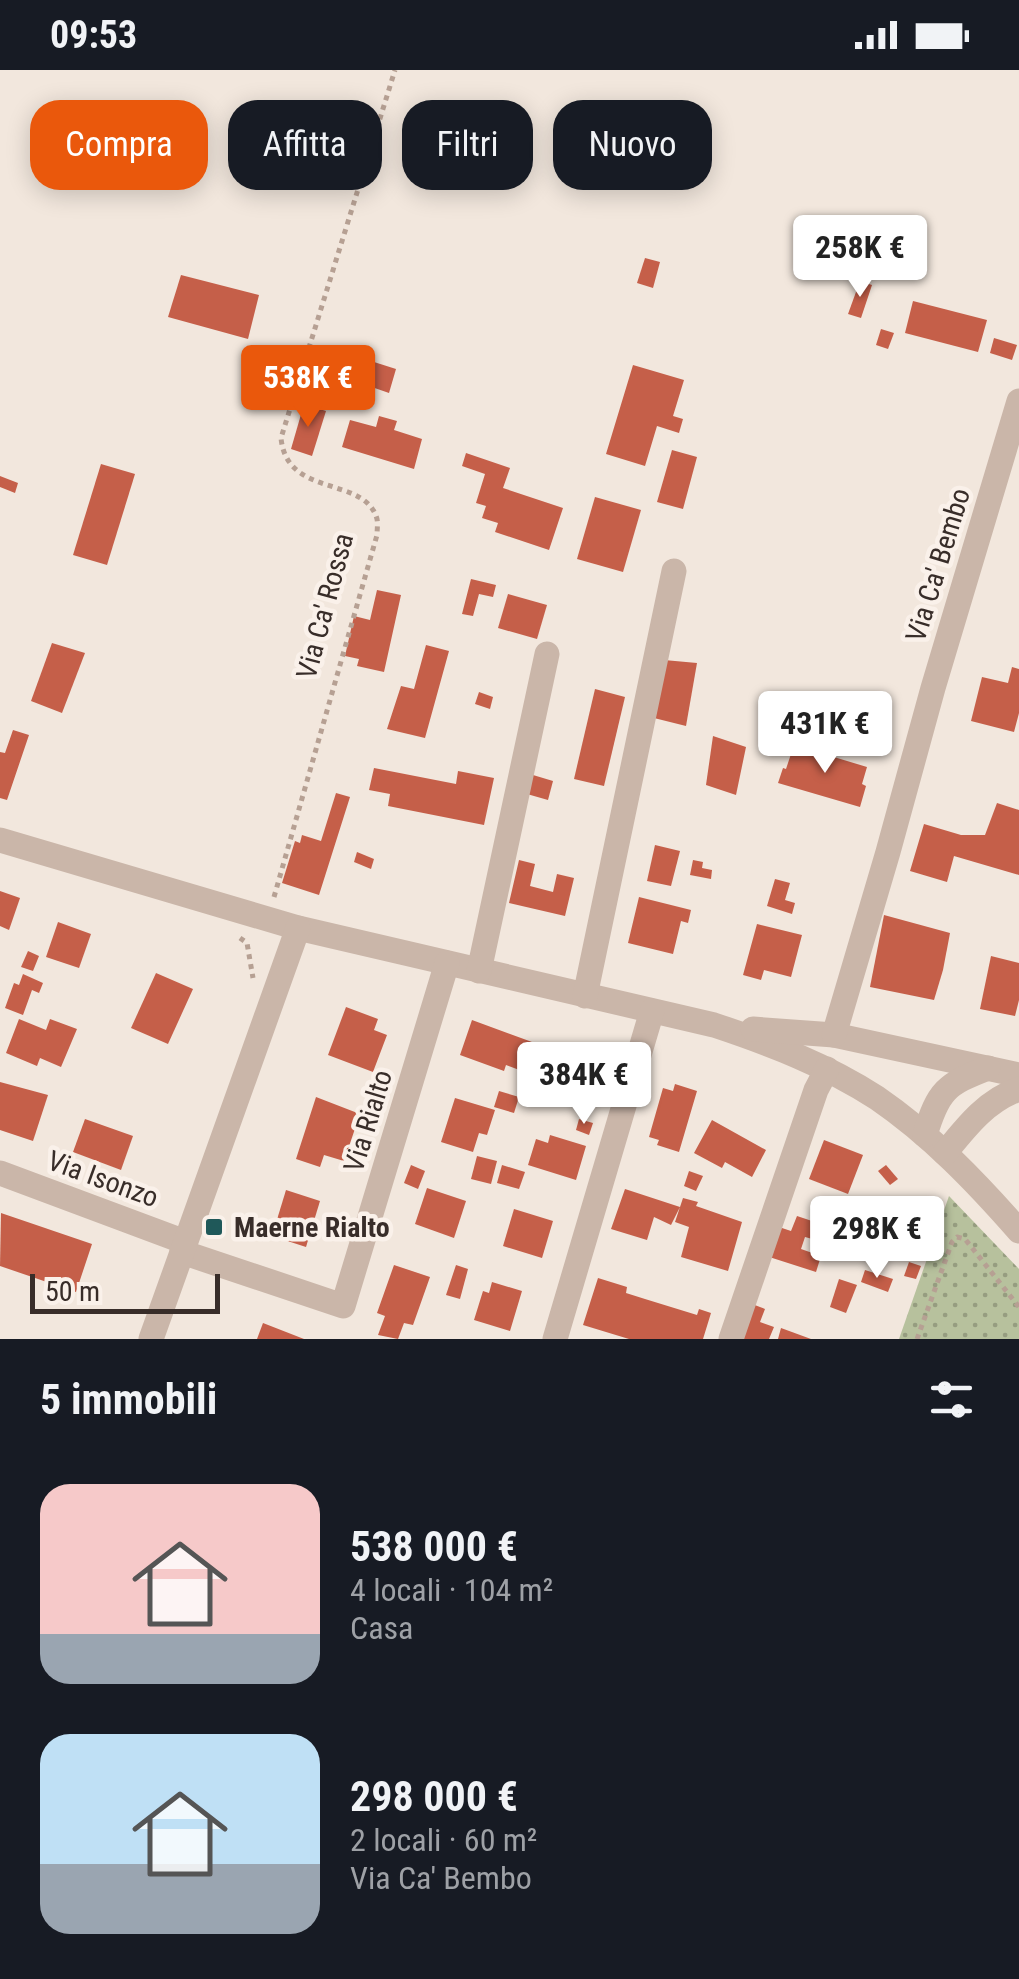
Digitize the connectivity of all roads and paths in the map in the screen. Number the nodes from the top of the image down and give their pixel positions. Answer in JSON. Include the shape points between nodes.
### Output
{"nodes":[{"id":1,"x":395,"y":70,"type":"edge"},
{"id":2,"x":1019,"y":401,"type":"edge"},
{"id":3,"x":674,"y":571,"type":"dead end"},
{"id":4,"x":547,"y":654,"type":"dead end"},
{"id":5,"x":0,"y":840,"type":"edge"},
{"id":6,"x":268,"y":920,"type":"junction"},
{"id":7,"x":298,"y":928,"type":"junction"},
{"id":8,"x":236,"y":935,"type":"dead end"},
{"id":9,"x":447,"y":963,"type":"junction"},
{"id":10,"x":480,"y":971,"type":"junction"},
{"id":11,"x":253,"y":982,"type":"dead end"},
{"id":12,"x":585,"y":996,"type":"junction"},
{"id":13,"x":652,"y":1012,"type":"junction"},
{"id":14,"x":714,"y":1025,"type":"junction"},
{"id":15,"x":834,"y":1036,"type":"junction"},
{"id":16,"x":988,"y":1068,"type":"junction"},
{"id":17,"x":826,"y":1069,"type":"junction"},
{"id":18,"x":1019,"y":1075,"type":"edge"},
{"id":19,"x":1019,"y":1088,"type":"edge"},
{"id":20,"x":925,"y":1135,"type":"junction"},
{"id":21,"x":945,"y":1153,"type":"junction"},
{"id":22,"x":0,"y":1173,"type":"edge"},
{"id":23,"x":1019,"y":1230,"type":"edge"},
{"id":24,"x":184,"y":1247,"type":"junction"},
{"id":25,"x":1019,"y":1307,"type":"edge"},
{"id":26,"x":151,"y":1339,"type":"edge"},
{"id":27,"x":555,"y":1339,"type":"edge"},
{"id":28,"x":730,"y":1339,"type":"edge"},
{"id":29,"x":918,"y":1339,"type":"edge"}],
"edges":[{"from":1,"to":6,"type":"path","name":"Via Ca' Rossa","via":[[281,438],[283,452],[302,474],[361,497],[377,518],[377,535]]},
{"from":2,"to":15,"type":"street","name":"Via Ca' Bembo"},
{"from":3,"to":12,"type":"street"},
{"from":4,"to":10,"type":"street"},
{"from":5,"to":6,"type":"street"},
{"from":6,"to":7,"type":"street"},
{"from":7,"to":9,"type":"street"},
{"from":7,"to":24,"type":"street"},
{"from":8,"to":11,"type":"path","via":[[248,944]]},
{"from":9,"to":10,"type":"street"},
{"from":9,"to":24,"type":"street","name":"Via Rialto","via":[[343,1306]]},
{"from":10,"to":12,"type":"street"},
{"from":12,"to":13,"type":"street"},
{"from":13,"to":14,"type":"street"},
{"from":13,"to":27,"type":"street"},
{"from":14,"to":15,"type":"street"},
{"from":14,"to":17,"type":"street"},
{"from":15,"to":16,"type":"street"},
{"from":16,"to":18,"type":"street"},
{"from":16,"to":20,"type":"street","via":[[937,1099]]},
{"from":17,"to":20,"type":"street"},
{"from":17,"to":28,"type":"street"},
{"from":19,"to":21,"type":"street","via":[[999,1096]]},
{"from":20,"to":21,"type":"street"},
{"from":21,"to":23,"type":"street"},
{"from":22,"to":24,"type":"street","name":"Via Isonzo"},
{"from":24,"to":26,"type":"street"},
{"from":25,"to":29,"type":"path","via":[[958,1237]]}]}
